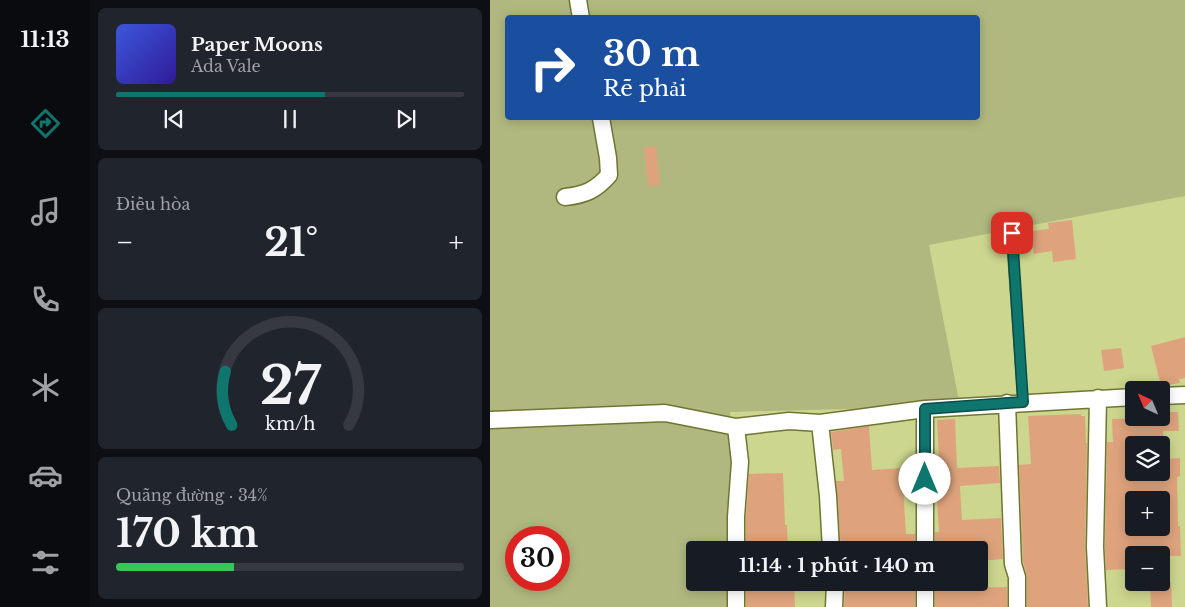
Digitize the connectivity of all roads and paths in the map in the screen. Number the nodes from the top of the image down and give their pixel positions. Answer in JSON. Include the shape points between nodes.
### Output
{"nodes":[{"id":1,"x":578,"y":0,"type":"edge"},
{"id":2,"x":580,"y":15,"type":"edge"},
{"id":3,"x":600,"y":120,"type":"edge"},
{"id":4,"x":565,"y":197,"type":"dead end"},
{"id":5,"x":1012,"y":233,"type":"dead end"},
{"id":6,"x":1185,"y":395,"type":"edge"},
{"id":7,"x":1170,"y":396,"type":"edge"},
{"id":8,"x":1125,"y":397,"type":"edge"},
{"id":9,"x":1098,"y":398,"type":"junction"},
{"id":10,"x":1015,"y":403,"type":"junction"},
{"id":11,"x":925,"y":409,"type":"junction"},
{"id":12,"x":490,"y":420,"type":"edge"},
{"id":13,"x":820,"y":423,"type":"junction"},
{"id":14,"x":736,"y":427,"type":"junction"},
{"id":15,"x":736,"y":541,"type":"edge"},
{"id":16,"x":830,"y":541,"type":"edge"},
{"id":17,"x":925,"y":541,"type":"edge"},
{"id":18,"x":736,"y":591,"type":"edge"},
{"id":19,"x":835,"y":591,"type":"edge"},
{"id":20,"x":925,"y":591,"type":"edge"},
{"id":21,"x":736,"y":607,"type":"edge"},
{"id":22,"x":834,"y":607,"type":"edge"},
{"id":23,"x":925,"y":607,"type":"edge"},
{"id":24,"x":1017,"y":607,"type":"edge"},
{"id":25,"x":1098,"y":607,"type":"edge"}],
"edges":[{"from":1,"to":2,"type":"street"},
{"from":3,"to":4,"type":"street","via":[[609,175],[599,186],[579,196]]},
{"from":5,"to":10,"type":"lane"},
{"from":6,"to":7,"type":"street"},
{"from":8,"to":9,"type":"street"},
{"from":9,"to":10,"type":"street"},
{"from":9,"to":25,"type":"street","via":[[1095,547]]},
{"from":10,"to":11,"type":"street"},
{"from":10,"to":24,"type":"street","via":[[1012,564],[1018,577]]},
{"from":11,"to":13,"type":"street"},
{"from":11,"to":17,"type":"street"},
{"from":12,"to":14,"type":"street","via":[[665,413]]},
{"from":13,"to":14,"type":"street","via":[[789,421]]},
{"from":13,"to":16,"type":"street"},
{"from":14,"to":15,"type":"street","via":[[740,462]]},
{"from":18,"to":21,"type":"street"},
{"from":19,"to":22,"type":"street"},
{"from":20,"to":23,"type":"street"}]}
